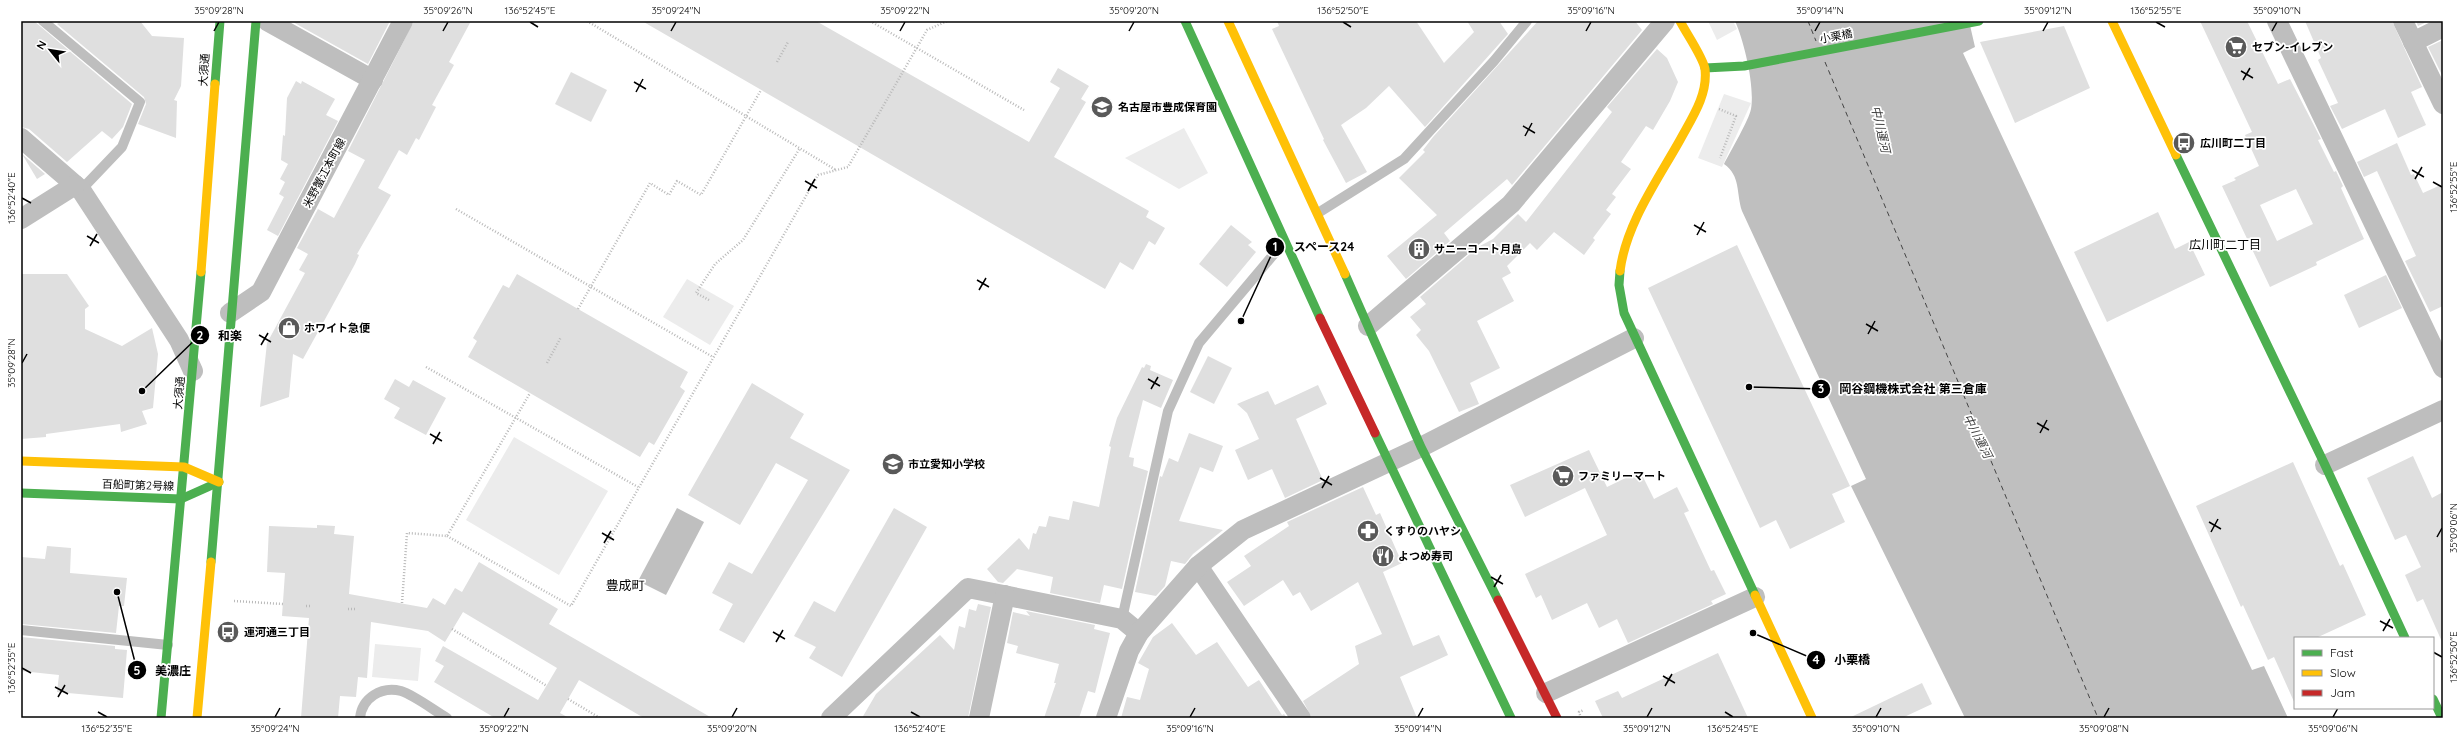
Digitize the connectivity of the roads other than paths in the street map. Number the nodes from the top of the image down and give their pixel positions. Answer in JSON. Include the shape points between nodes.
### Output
{"nodes":[{"id":1,"x":43,"y":21,"type":"edge"},
{"id":2,"x":220,"y":21,"type":"edge"},
{"id":3,"x":256,"y":21,"type":"edge"},
{"id":4,"x":267,"y":21,"type":"edge"},
{"id":5,"x":403,"y":21,"type":"edge"},
{"id":6,"x":1185,"y":21,"type":"edge"},
{"id":7,"x":1526,"y":21,"type":"edge"},
{"id":8,"x":1665,"y":21,"type":"edge"},
{"id":9,"x":1680,"y":21,"type":"edge"},
{"id":10,"x":1979,"y":21,"type":"edge"},
{"id":11,"x":2112,"y":21,"type":"edge"},
{"id":12,"x":2277,"y":21,"type":"edge"},
{"id":13,"x":2403,"y":21,"type":"edge"},
{"id":14,"x":1231,"y":22,"type":"edge"},
{"id":15,"x":2443,"y":27,"type":"edge"},
{"id":16,"x":2413,"y":42,"type":"junction"},
{"id":17,"x":1705,"y":68,"type":"junction"},
{"id":18,"x":373,"y":80,"type":"junction"},
{"id":19,"x":2443,"y":104,"type":"edge"},
{"id":20,"x":21,"y":138,"type":"edge"},
{"id":21,"x":78,"y":188,"type":"junction"},
{"id":22,"x":1318,"y":213,"type":"junction"},
{"id":23,"x":21,"y":219,"type":"edge"},
{"id":24,"x":1284,"y":242,"type":"junction"},
{"id":25,"x":230,"y":313,"type":"junction"},
{"id":26,"x":1368,"y":326,"type":"junction"},
{"id":27,"x":1634,"y":338,"type":"junction"},
{"id":28,"x":2443,"y":368,"type":"edge"},
{"id":29,"x":192,"y":371,"type":"junction"},
{"id":30,"x":2443,"y":410,"type":"edge"},
{"id":31,"x":1421,"y":447,"type":"junction"},
{"id":32,"x":21,"y":461,"type":"edge"},
{"id":33,"x":1387,"y":462,"type":"junction"},
{"id":34,"x":2326,"y":466,"type":"junction"},
{"id":35,"x":184,"y":467,"type":"junction"},
{"id":36,"x":219,"y":482,"type":"junction"},
{"id":37,"x":21,"y":493,"type":"edge"},
{"id":38,"x":181,"y":499,"type":"junction"},
{"id":39,"x":1198,"y":566,"type":"junction"},
{"id":40,"x":1005,"y":595,"type":"junction"},
{"id":41,"x":1755,"y":597,"type":"junction"},
{"id":42,"x":1122,"y":619,"type":"junction"},
{"id":43,"x":21,"y":630,"type":"edge"},
{"id":44,"x":1139,"y":632,"type":"junction"},
{"id":45,"x":2405,"y":637,"type":"edge"},
{"id":46,"x":168,"y":645,"type":"junction"},
{"id":47,"x":1546,"y":693,"type":"junction"},
{"id":48,"x":2434,"y":701,"type":"edge"},
{"id":49,"x":160,"y":718,"type":"edge"},
{"id":50,"x":197,"y":718,"type":"edge"},
{"id":51,"x":360,"y":718,"type":"edge"},
{"id":52,"x":447,"y":718,"type":"edge"},
{"id":53,"x":831,"y":718,"type":"edge"},
{"id":54,"x":979,"y":718,"type":"edge"},
{"id":55,"x":1106,"y":718,"type":"edge"},
{"id":56,"x":1301,"y":718,"type":"edge"},
{"id":57,"x":1511,"y":718,"type":"edge"},
{"id":58,"x":1557,"y":718,"type":"edge"},
{"id":59,"x":1812,"y":718,"type":"edge"},
{"id":60,"x":2442,"y":718,"type":"edge"}],
"edges":[{"from":1,"to":21,"type":"lane","via":[[140,102],[122,147]]},
{"from":2,"to":29,"type":"street","name":"大須通"},
{"from":3,"to":25,"type":"street"},
{"from":4,"to":18,"type":"street"},
{"from":5,"to":18,"type":"street","name":"米野蟹江本町線"},
{"from":6,"to":24,"type":"street"},
{"from":7,"to":22,"type":"lane","via":[[1494,61],[1404,159]]},
{"from":8,"to":26,"type":"street","via":[[1511,204]]},
{"from":9,"to":17,"type":"street"},
{"from":10,"to":17,"type":"street","name":"小栗橋","via":[[1744,66]]},
{"from":11,"to":34,"type":"street"},
{"from":12,"to":28,"type":"street"},
{"from":13,"to":16,"type":"street"},
{"from":14,"to":22,"type":"street"},
{"from":15,"to":16,"type":"street"},
{"from":16,"to":19,"type":"street"},
{"from":17,"to":27,"type":"street","via":[[1705,88],[1695,113],[1635,221],[1622,257],[1619,285],[1624,313]]},
{"from":18,"to":25,"type":"street","name":"米野蟹江本町線","via":[[261,292]]},
{"from":20,"to":21,"type":"street"},
{"from":21,"to":23,"type":"street"},
{"from":21,"to":29,"type":"street","via":[[179,340]]},
{"from":22,"to":26,"type":"street"},
{"from":24,"to":33,"type":"street"},
{"from":24,"to":42,"type":"lane","via":[[1199,343],[1168,411]]},
{"from":25,"to":36,"type":"street"},
{"from":26,"to":31,"type":"street"},
{"from":27,"to":31,"type":"street"},
{"from":27,"to":41,"type":"street"},
{"from":29,"to":35,"type":"street","name":"大須通"},
{"from":30,"to":34,"type":"street"},
{"from":31,"to":33,"type":"street"},
{"from":31,"to":47,"type":"street"},
{"from":32,"to":35,"type":"street","name":"百船町第2号線"},
{"from":33,"to":39,"type":"street","via":[[1243,530]]},
{"from":33,"to":57,"type":"street"},
{"from":34,"to":45,"type":"street"},
{"from":35,"to":36,"type":"street","name":"百船町第2号線"},
{"from":35,"to":38,"type":"street","name":"大須通"},
{"from":36,"to":38,"type":"street","name":"百船町第2号線"},
{"from":36,"to":50,"type":"street"},
{"from":37,"to":38,"type":"street","name":"百船町第2号線"},
{"from":38,"to":46,"type":"street","name":"大須通"},
{"from":39,"to":44,"type":"street"},
{"from":39,"to":56,"type":"street"},
{"from":40,"to":42,"type":"street"},
{"from":40,"to":53,"type":"street","via":[[968,588]]},
{"from":40,"to":54,"type":"street"},
{"from":41,"to":47,"type":"street"},
{"from":41,"to":59,"type":"street"},
{"from":42,"to":44,"type":"street"},
{"from":43,"to":46,"type":"lane"},
{"from":44,"to":55,"type":"street","via":[[1129,651]]},
{"from":46,"to":49,"type":"street","name":"大須通"},
{"from":47,"to":58,"type":"street"},
{"from":48,"to":60,"type":"street"},
{"from":51,"to":52,"type":"lane","via":[[361,708],[372,695],[385,691],[401,691]]}]}
